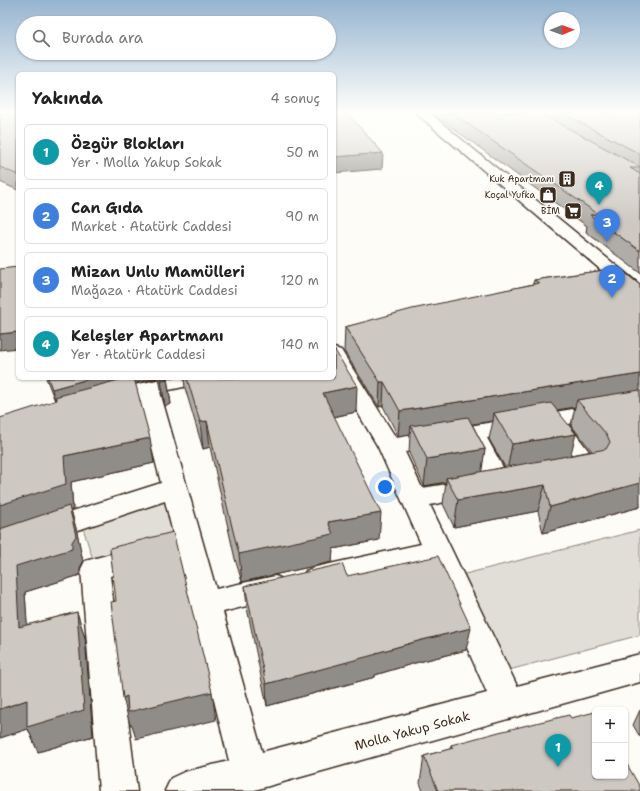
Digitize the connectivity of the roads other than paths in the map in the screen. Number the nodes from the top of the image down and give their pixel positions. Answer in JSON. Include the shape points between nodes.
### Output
{"nodes":[{"id":1,"x":466,"y":150,"type":"edge"},
{"id":2,"x":616,"y":274,"type":"junction"},
{"id":3,"x":593,"y":278,"type":"edge"},
{"id":4,"x":640,"y":294,"type":"edge"},
{"id":5,"x":339,"y":347,"type":"edge"},
{"id":6,"x":185,"y":380,"type":"edge"},
{"id":7,"x":148,"y":388,"type":"junction"},
{"id":8,"x":117,"y":397,"type":"edge"},
{"id":9,"x":640,"y":405,"type":"edge"},
{"id":10,"x":552,"y":420,"type":"junction"},
{"id":11,"x":472,"y":433,"type":"junction"},
{"id":12,"x":390,"y":447,"type":"junction"},
{"id":13,"x":551,"y":474,"type":"edge"},
{"id":14,"x":175,"y":488,"type":"junction"},
{"id":15,"x":414,"y":499,"type":"junction"},
{"id":16,"x":189,"y":544,"type":"junction"},
{"id":17,"x":0,"y":545,"type":"edge"},
{"id":18,"x":438,"y":551,"type":"junction"},
{"id":19,"x":206,"y":604,"type":"junction"},
{"id":20,"x":640,"y":668,"type":"edge"},
{"id":21,"x":509,"y":704,"type":"junction"},
{"id":22,"x":250,"y":773,"type":"junction"},
{"id":23,"x":118,"y":791,"type":"edge"},
{"id":24,"x":184,"y":791,"type":"edge"}],
"edges":[{"from":1,"to":2,"type":"street"},
{"from":2,"to":3,"type":"street"},
{"from":2,"to":4,"type":"street"},
{"from":5,"to":12,"type":"street"},
{"from":6,"to":7,"type":"street"},
{"from":7,"to":8,"type":"street"},
{"from":7,"to":14,"type":"street"},
{"from":9,"to":10,"type":"street"},
{"from":10,"to":11,"type":"street"},
{"from":10,"to":13,"type":"street","via":[[589,467]]},
{"from":11,"to":12,"type":"street"},
{"from":11,"to":15,"type":"street","via":[[510,482]]},
{"from":12,"to":15,"type":"street"},
{"from":14,"to":16,"type":"street"},
{"from":14,"to":17,"type":"street"},
{"from":15,"to":18,"type":"street"},
{"from":16,"to":19,"type":"street"},
{"from":16,"to":23,"type":"street","via":[[95,569]]},
{"from":18,"to":19,"type":"street"},
{"from":18,"to":21,"type":"street"},
{"from":19,"to":22,"type":"street"},
{"from":20,"to":21,"type":"street","name":"Molla Yakup Sokak"},
{"from":21,"to":22,"type":"street","name":"Molla Yakup Sokak"},
{"from":22,"to":24,"type":"street","name":"Molla Yakup Sokak"}]}
